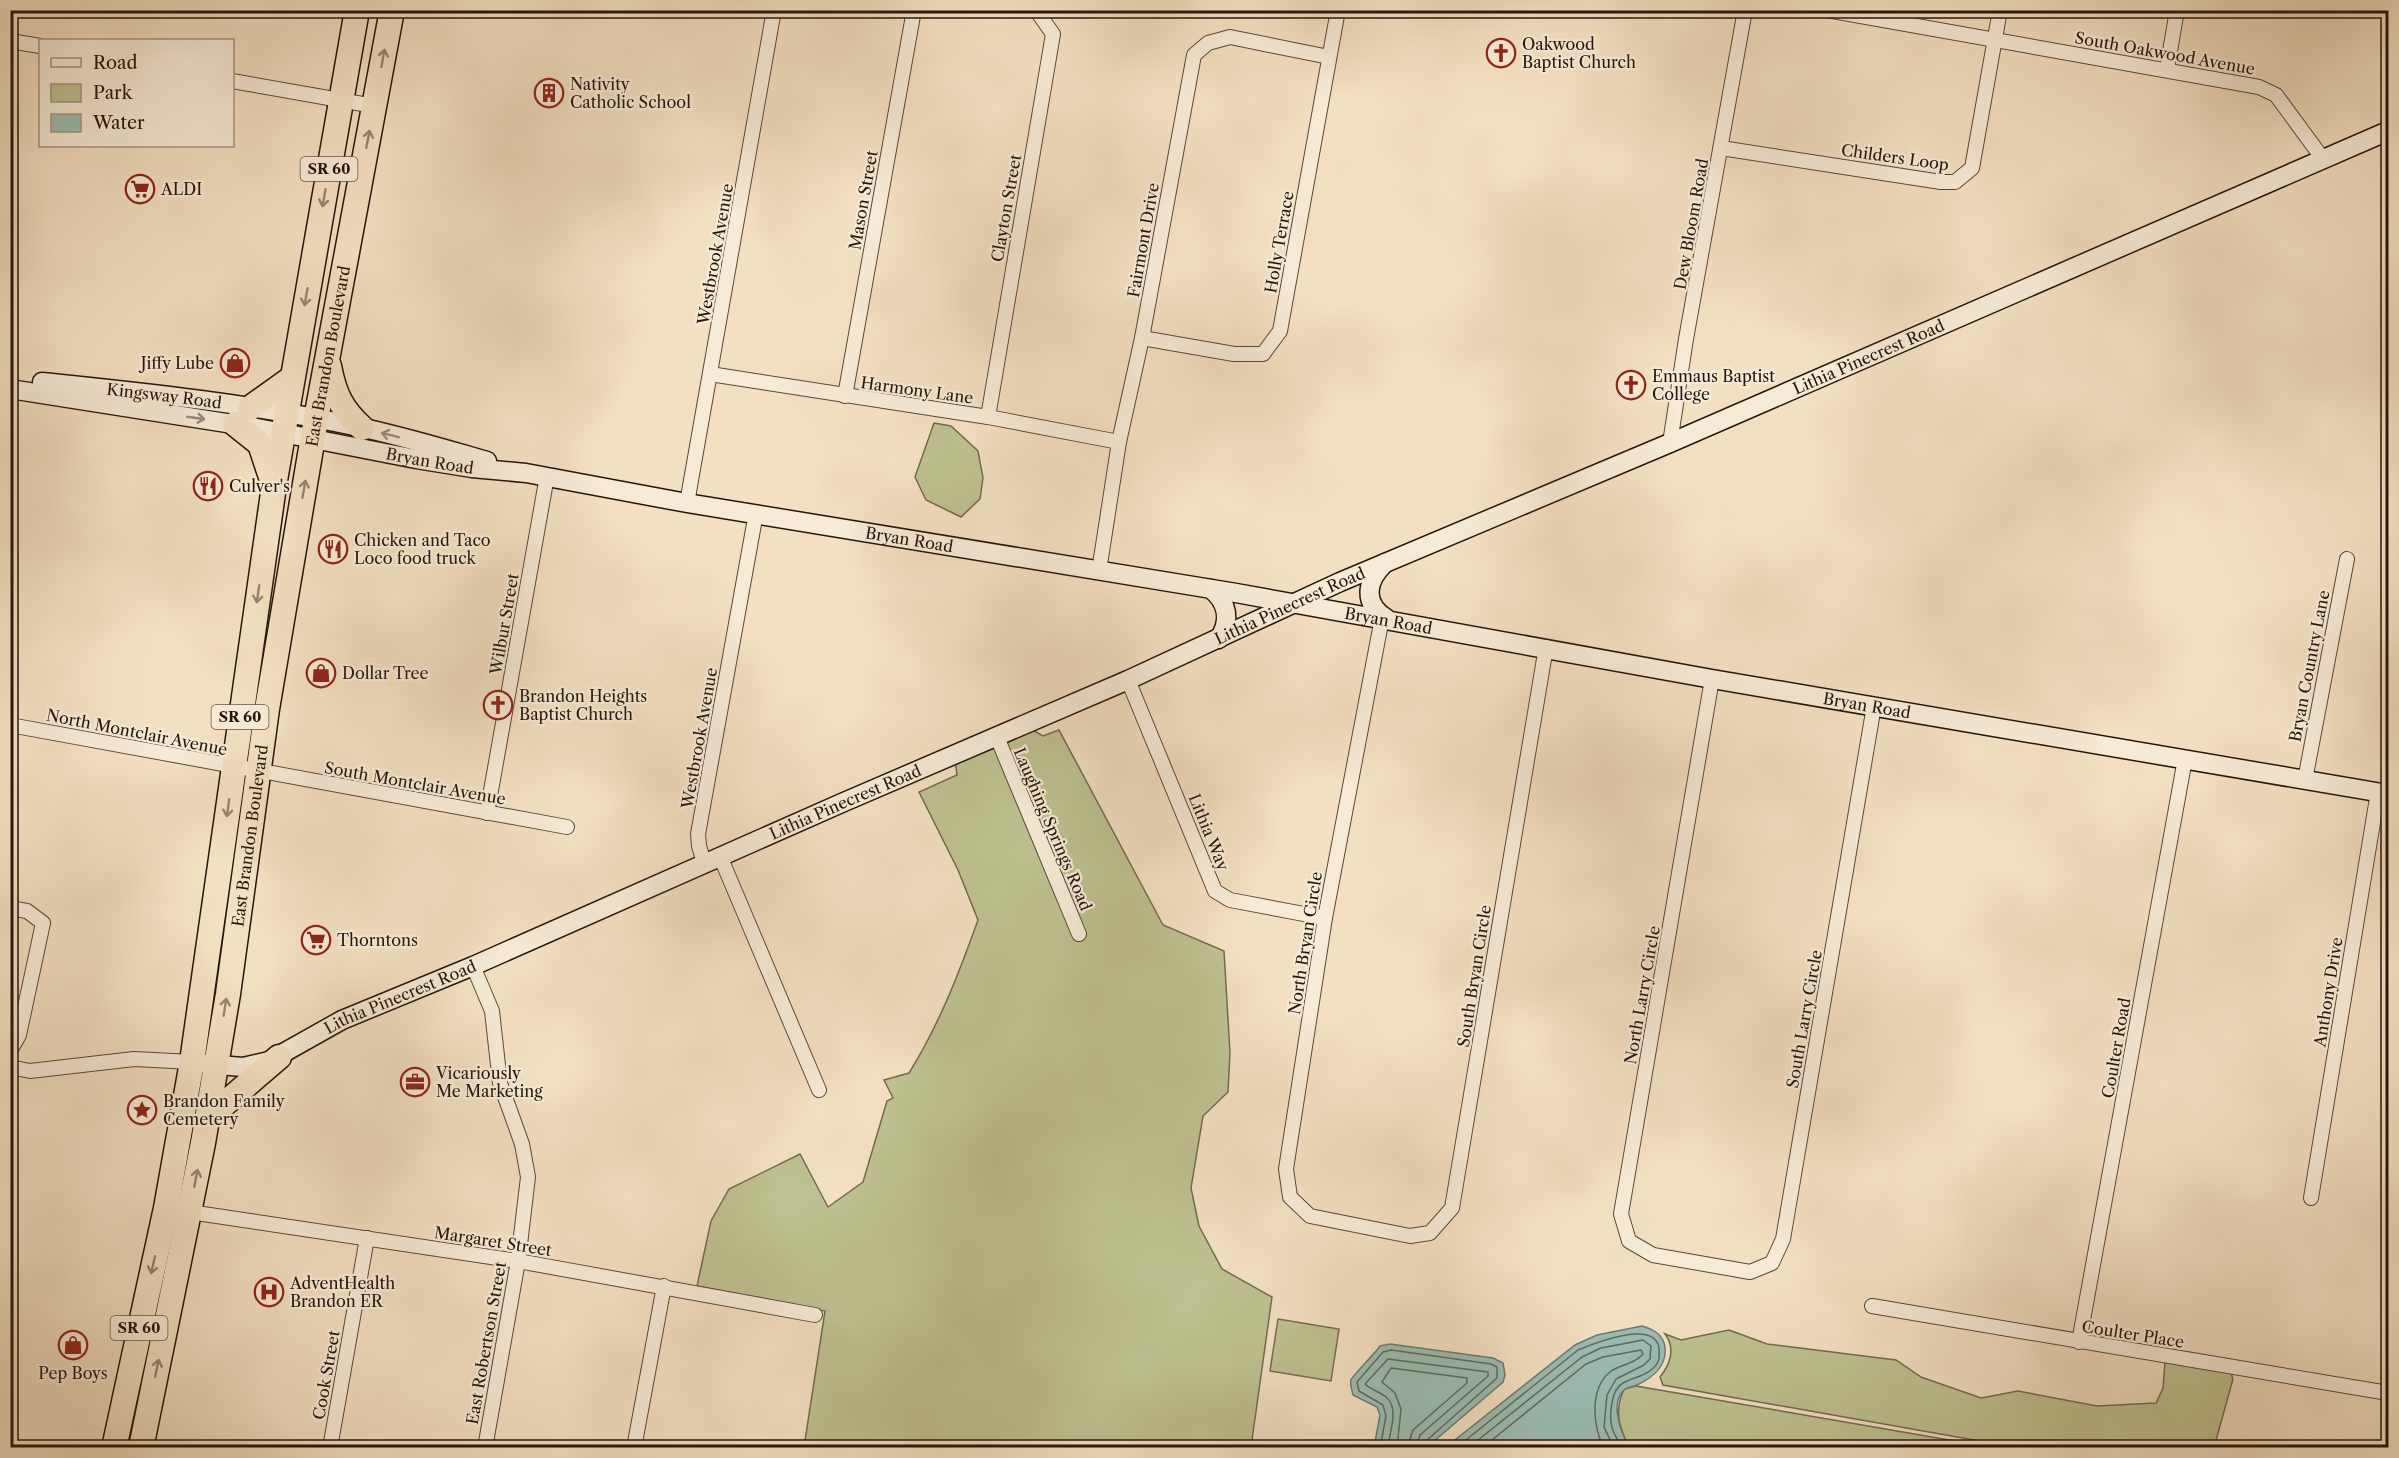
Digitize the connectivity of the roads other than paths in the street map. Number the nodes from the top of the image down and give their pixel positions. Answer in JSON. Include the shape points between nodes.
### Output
{"nodes":[{"id":1,"x":357,"y":10,"type":"edge"},
{"id":2,"x":374,"y":10,"type":"edge"},
{"id":3,"x":392,"y":10,"type":"edge"},
{"id":4,"x":774,"y":10,"type":"edge"},
{"id":5,"x":914,"y":10,"type":"edge"},
{"id":6,"x":1036,"y":10,"type":"edge"},
{"id":7,"x":1338,"y":10,"type":"edge"},
{"id":8,"x":1745,"y":10,"type":"edge"},
{"id":9,"x":1827,"y":10,"type":"edge"},
{"id":10,"x":2000,"y":10,"type":"edge"},
{"id":11,"x":2177,"y":10,"type":"edge"},
{"id":12,"x":1995,"y":39,"type":"junction"},
{"id":13,"x":10,"y":41,"type":"edge"},
{"id":14,"x":39,"y":46,"type":"edge"},
{"id":15,"x":1329,"y":57,"type":"junction"},
{"id":16,"x":2167,"y":69,"type":"junction"},
{"id":17,"x":234,"y":81,"type":"edge"},
{"id":18,"x":358,"y":103,"type":"junction"},
{"id":19,"x":2388,"y":130,"type":"edge"},
{"id":20,"x":1721,"y":148,"type":"junction"},
{"id":21,"x":2323,"y":159,"type":"junction"},
{"id":22,"x":1142,"y":338,"type":"junction"},
{"id":23,"x":327,"y":358,"type":"junction"},
{"id":24,"x":710,"y":374,"type":"junction"},
{"id":25,"x":292,"y":378,"type":"junction"},
{"id":26,"x":10,"y":379,"type":"edge"},
{"id":27,"x":10,"y":389,"type":"edge"},
{"id":28,"x":845,"y":396,"type":"junction"},
{"id":29,"x":243,"y":416,"type":"junction"},
{"id":30,"x":988,"y":417,"type":"junction"},
{"id":31,"x":284,"y":423,"type":"junction"},
{"id":32,"x":362,"y":428,"type":"junction"},
{"id":33,"x":314,"y":429,"type":"junction"},
{"id":34,"x":1119,"y":442,"type":"junction"},
{"id":35,"x":1670,"y":443,"type":"junction"},
{"id":36,"x":526,"y":473,"type":"junction"},
{"id":37,"x":546,"y":477,"type":"junction"},
{"id":38,"x":274,"y":486,"type":"junction"},
{"id":39,"x":687,"y":502,"type":"junction"},
{"id":40,"x":756,"y":513,"type":"junction"},
{"id":41,"x":2347,"y":559,"type":"dead end"},
{"id":42,"x":1387,"y":562,"type":"junction"},
{"id":43,"x":1099,"y":571,"type":"junction"},
{"id":44,"x":1211,"y":589,"type":"junction"},
{"id":45,"x":1295,"y":603,"type":"junction"},
{"id":46,"x":1385,"y":619,"type":"junction"},
{"id":47,"x":1219,"y":639,"type":"junction"},
{"id":48,"x":1546,"y":647,"type":"junction"},
{"id":49,"x":1712,"y":679,"type":"junction"},
{"id":50,"x":1128,"y":680,"type":"junction"},
{"id":51,"x":1874,"y":706,"type":"junction"},
{"id":52,"x":10,"y":724,"type":"edge"},
{"id":53,"x":997,"y":737,"type":"junction"},
{"id":54,"x":2185,"y":759,"type":"junction"},
{"id":55,"x":233,"y":767,"type":"junction"},
{"id":56,"x":257,"y":771,"type":"junction"},
{"id":57,"x":2305,"y":780,"type":"junction"},
{"id":58,"x":2383,"y":793,"type":"edge"},
{"id":59,"x":487,"y":813,"type":"junction"},
{"id":60,"x":567,"y":826,"type":"dead end"},
{"id":61,"x":712,"y":859,"type":"junction"},
{"id":62,"x":10,"y":908,"type":"edge"},
{"id":63,"x":1324,"y":918,"type":"junction"},
{"id":64,"x":1079,"y":934,"type":"dead end"},
{"id":65,"x":473,"y":966,"type":"junction"},
{"id":66,"x":10,"y":1051,"type":"edge"},
{"id":67,"x":279,"y":1057,"type":"junction"},
{"id":68,"x":204,"y":1064,"type":"junction"},
{"id":69,"x":10,"y":1067,"type":"edge"},
{"id":70,"x":819,"y":1090,"type":"dead end"},
{"id":71,"x":207,"y":1119,"type":"junction"},
{"id":72,"x":2311,"y":1198,"type":"dead end"},
{"id":73,"x":166,"y":1208,"type":"junction"},
{"id":74,"x":190,"y":1212,"type":"junction"},
{"id":75,"x":1360,"y":1225,"type":"joint"},
{"id":76,"x":367,"y":1238,"type":"junction"},
{"id":77,"x":518,"y":1261,"type":"junction"},
{"id":78,"x":1701,"y":1263,"type":"joint"},
{"id":79,"x":664,"y":1286,"type":"junction"},
{"id":80,"x":1872,"y":1306,"type":"dead end"},
{"id":81,"x":814,"y":1315,"type":"dead end"},
{"id":82,"x":2079,"y":1342,"type":"junction"},
{"id":83,"x":2388,"y":1393,"type":"edge"},
{"id":84,"x":114,"y":1448,"type":"edge"},
{"id":85,"x":141,"y":1448,"type":"edge"},
{"id":86,"x":330,"y":1448,"type":"edge"},
{"id":87,"x":485,"y":1448,"type":"edge"},
{"id":88,"x":634,"y":1448,"type":"edge"}],
"edges":[{"from":1,"to":18,"type":"highway","name":"East Brandon Boulevard","number":"SR 60"},
{"from":2,"to":18,"type":"highway"},
{"from":18,"to":3,"type":"highway","name":"East Brandon Boulevard","number":"SR 60","one_way":true},
{"from":4,"to":24,"type":"street","name":"Westbrook Avenue"},
{"from":5,"to":28,"type":"street","name":"Mason Street"},
{"from":6,"to":30,"type":"street","name":"Clayton Street","via":[[1053,34]]},
{"from":7,"to":15,"type":"street","name":"Holly Terrace"},
{"from":8,"to":20,"type":"street","name":"Dew Bloom Road"},
{"from":9,"to":12,"type":"street","name":"South Oakwood Avenue"},
{"from":10,"to":12,"type":"street","name":"Childers Loop"},
{"from":11,"to":16,"type":"street"},
{"from":12,"to":16,"type":"street","name":"South Oakwood Avenue"},
{"from":12,"to":20,"type":"street","name":"Childers Loop","via":[[1972,168],[1955,182]]},
{"from":13,"to":14,"type":"street"},
{"from":15,"to":22,"type":"street","name":"Holly Terrace","via":[[1280,331],[1263,354],[1234,354]]},
{"from":15,"to":22,"type":"street","name":"Fairmont Drive","via":[[1230,37],[1208,43],[1194,55]]},
{"from":16,"to":21,"type":"street","name":"South Oakwood Avenue","via":[[2259,87],[2276,96]]},
{"from":17,"to":18,"type":"street"},
{"from":23,"to":18,"type":"highway","name":"East Brandon Boulevard","number":"SR 60","one_way":true},
{"from":18,"to":25,"type":"highway","name":"East Brandon Boulevard","number":"SR 60","one_way":true},
{"from":19,"to":21,"type":"street","name":"Lithia Pinecrest Road"},
{"from":20,"to":35,"type":"street","name":"Dew Bloom Road"},
{"from":21,"to":35,"type":"street","name":"Lithia Pinecrest Road"},
{"from":22,"to":34,"type":"street","name":"Fairmont Drive"},
{"from":23,"to":32,"type":"highway","via":[[337,399]]},
{"from":23,"to":33,"type":"highway","name":"East Brandon Boulevard","number":"SR 60"},
{"from":24,"to":28,"type":"street","name":"Harmony Lane"},
{"from":24,"to":39,"type":"street","name":"Westbrook Avenue"},
{"from":25,"to":29,"type":"highway"},
{"from":25,"to":31,"type":"highway","name":"East Brandon Boulevard","number":"SR 60"},
{"from":26,"to":29,"type":"street","name":"Kingsway Road"},
{"from":27,"to":29,"type":"street","name":"Kingsway Road","one_way":true},
{"from":28,"to":30,"type":"street","name":"Harmony Lane"},
{"from":29,"to":31,"type":"street","name":"Kingsway Road"},
{"from":29,"to":38,"type":"highway","via":[[260,444]]},
{"from":30,"to":34,"type":"street","name":"Harmony Lane"},
{"from":31,"to":33,"type":"street","name":"Kingsway Road"},
{"from":31,"to":38,"type":"highway","name":"East Brandon Boulevard","number":"SR 60"},
{"from":32,"to":33,"type":"street","name":"Bryan Road"},
{"from":36,"to":32,"type":"street","name":"Bryan Road","one_way":true},
{"from":33,"to":36,"type":"street","name":"Bryan Road","via":[[416,459]]},
{"from":56,"to":33,"type":"highway","name":"East Brandon Boulevard","number":"SR 60","one_way":true},
{"from":34,"to":43,"type":"street","name":"Fairmont Drive"},
{"from":35,"to":42,"type":"street","name":"Lithia Pinecrest Road"},
{"from":36,"to":37,"type":"street","name":"Bryan Road"},
{"from":37,"to":39,"type":"street","name":"Bryan Road"},
{"from":37,"to":59,"type":"street","name":"Wilbur Street"},
{"from":38,"to":55,"type":"highway","name":"East Brandon Boulevard","number":"SR 60","one_way":true},
{"from":39,"to":40,"type":"street","name":"Bryan Road"},
{"from":40,"to":43,"type":"street","name":"Bryan Road"},
{"from":40,"to":61,"type":"street","name":"Westbrook Avenue","via":[[699,834],[699,846]]},
{"from":41,"to":57,"type":"street","name":"Bryan Country Lane"},
{"from":42,"to":45,"type":"street","name":"Lithia Pinecrest Road"},
{"from":42,"to":46,"type":"street","via":[[1374,575],[1368,595],[1373,609]]},
{"from":43,"to":44,"type":"street","name":"Bryan Road"},
{"from":44,"to":45,"type":"street","name":"Bryan Road"},
{"from":44,"to":47,"type":"street","via":[[1222,600],[1227,614]]},
{"from":45,"to":46,"type":"street","name":"Bryan Road"},
{"from":45,"to":47,"type":"street","name":"Lithia Pinecrest Road"},
{"from":46,"to":48,"type":"street","name":"Bryan Road"},
{"from":46,"to":63,"type":"street","name":"North Bryan Circle"},
{"from":47,"to":50,"type":"street","name":"Lithia Pinecrest Road"},
{"from":48,"to":49,"type":"street","name":"Bryan Road"},
{"from":48,"to":75,"type":"street","name":"South Bryan Circle","via":[[1452,1208],[1430,1233],[1410,1236]]},
{"from":49,"to":51,"type":"street","name":"Bryan Road"},
{"from":49,"to":78,"type":"street","name":"North Larry Circle","via":[[1621,1214],[1629,1241],[1653,1255]]},
{"from":50,"to":53,"type":"street","name":"Lithia Pinecrest Road"},
{"from":50,"to":63,"type":"street","name":"Lithia Way","via":[[1215,891],[1230,900]]},
{"from":51,"to":54,"type":"street","name":"Bryan Road"},
{"from":51,"to":78,"type":"street","name":"South Larry Circle","via":[[1783,1239],[1772,1263],[1750,1272]]},
{"from":52,"to":55,"type":"street","name":"North Montclair Avenue"},
{"from":53,"to":61,"type":"street","name":"Lithia Pinecrest Road"},
{"from":53,"to":64,"type":"street","name":"Laughing Springs Road"},
{"from":54,"to":57,"type":"street","name":"Bryan Road"},
{"from":54,"to":82,"type":"street","name":"Coulter Road"},
{"from":55,"to":56,"type":"street","name":"North Montclair Avenue"},
{"from":55,"to":68,"type":"highway","name":"East Brandon Boulevard","number":"SR 60","one_way":true},
{"from":56,"to":59,"type":"street","name":"South Montclair Avenue"},
{"from":68,"to":56,"type":"highway","name":"East Brandon Boulevard","number":"SR 60","one_way":true},
{"from":57,"to":58,"type":"street","name":"Bryan Road"},
{"from":58,"to":72,"type":"street","name":"Anthony Drive"},
{"from":59,"to":60,"type":"street","name":"South Montclair Avenue"},
{"from":61,"to":65,"type":"street","name":"Lithia Pinecrest Road"},
{"from":61,"to":70,"type":"street","name":"Westbrook Avenue"},
{"from":62,"to":66,"type":"street","via":[[27,911],[43,922],[19,1035]]},
{"from":63,"to":75,"type":"street","name":"North Bryan Circle","via":[[1286,1169],[1290,1197],[1310,1216]]},
{"from":65,"to":67,"type":"street","name":"Lithia Pinecrest Road","via":[[332,1024]]},
{"from":65,"to":77,"type":"street","name":"East Robertson Street","via":[[492,1011],[500,1083],[527,1160]]},
{"from":67,"to":68,"type":"street","name":"Lithia Pinecrest Road","via":[[251,1066]]},
{"from":67,"to":71,"type":"highway"},
{"from":68,"to":69,"type":"street","via":[[134,1059],[30,1071]]},
{"from":68,"to":71,"type":"highway","name":"East Brandon Boulevard","number":"SR 60"},
{"from":68,"to":73,"type":"highway","name":"East Brandon Boulevard","number":"SR 60"},
{"from":74,"to":71,"type":"highway","name":"East Brandon Boulevard","number":"SR 60","one_way":true},
{"from":73,"to":74,"type":"street","name":"Margaret Street"},
{"from":73,"to":84,"type":"highway","name":"East Brandon Boulevard","number":"SR 60","one_way":true},
{"from":74,"to":76,"type":"street","name":"Margaret Street"},
{"from":85,"to":74,"type":"highway","name":"East Brandon Boulevard","number":"SR 60","one_way":true},
{"from":76,"to":77,"type":"street","name":"Margaret Street"},
{"from":76,"to":86,"type":"street","name":"Cook Street"},
{"from":77,"to":79,"type":"street","name":"Margaret Street"},
{"from":77,"to":87,"type":"street","name":"East Robertson Street"},
{"from":79,"to":81,"type":"street","name":"Margaret Street"},
{"from":79,"to":88,"type":"street"},
{"from":80,"to":82,"type":"street","name":"Coulter Place"},
{"from":82,"to":83,"type":"street","name":"Coulter Place"}]}
